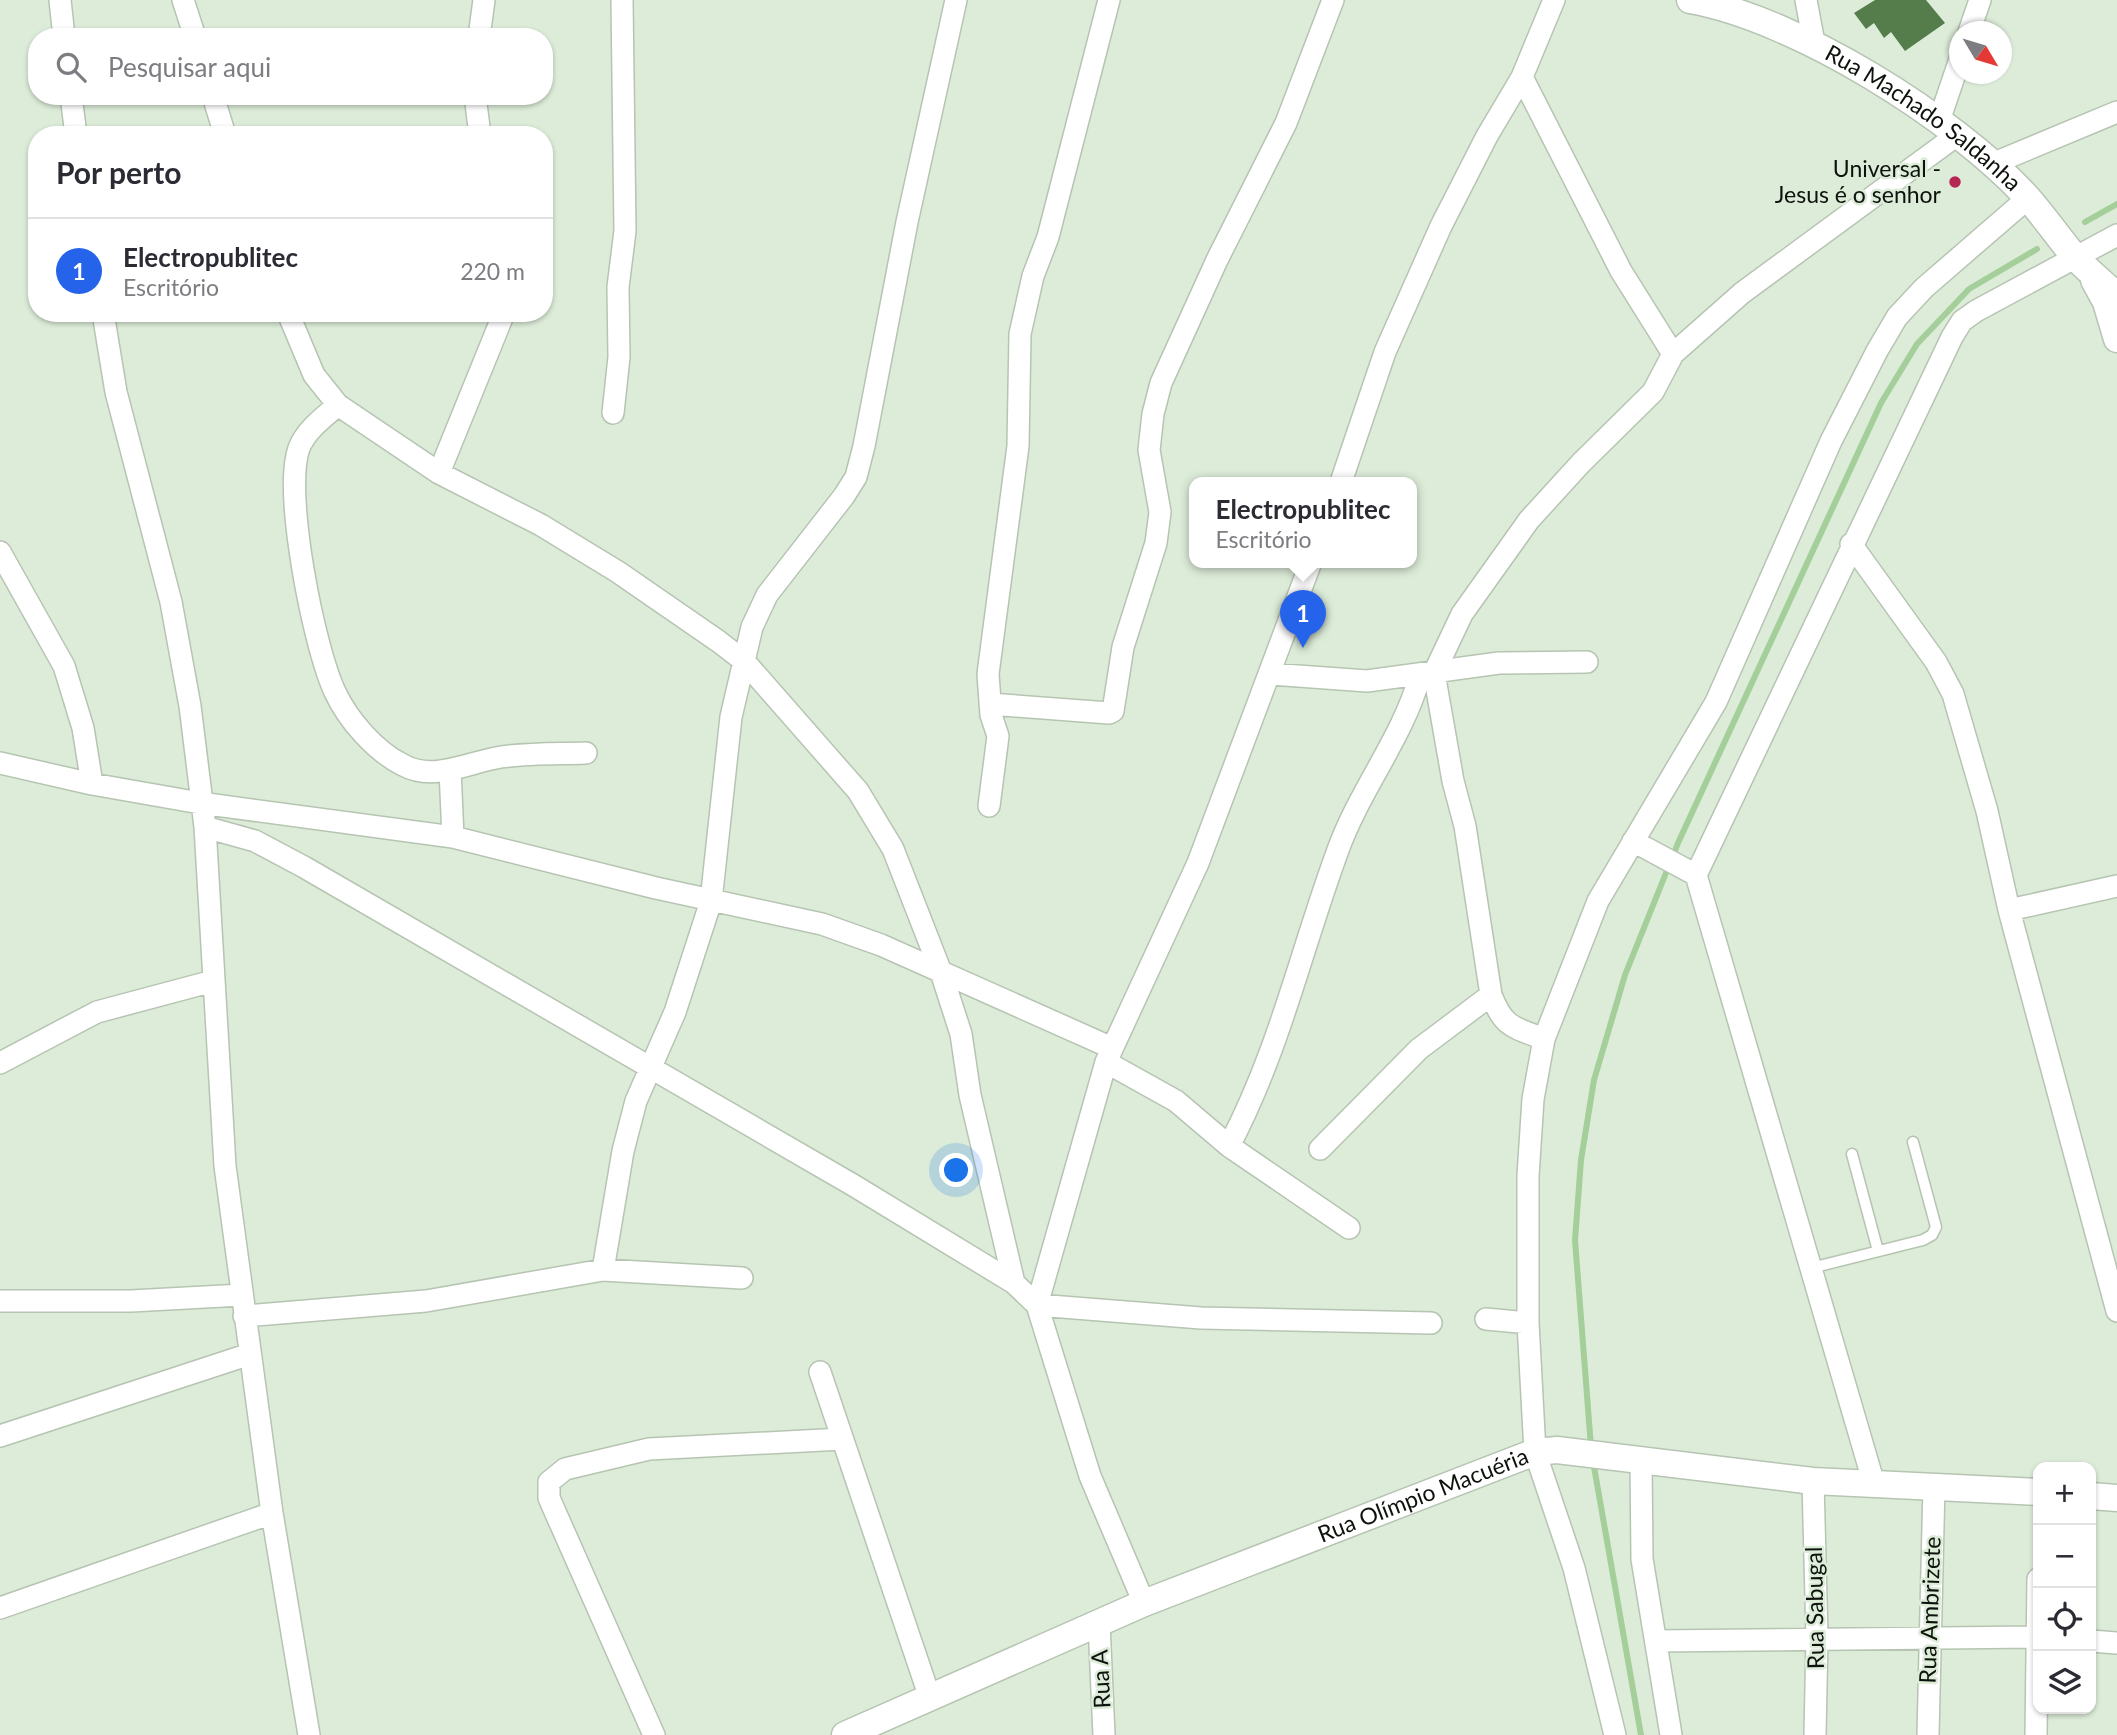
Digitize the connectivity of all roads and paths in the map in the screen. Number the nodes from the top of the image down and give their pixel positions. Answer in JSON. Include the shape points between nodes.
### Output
{"nodes":[{"id":1,"x":60,"y":0,"type":"edge"},
{"id":2,"x":183,"y":0,"type":"edge"},
{"id":3,"x":484,"y":0,"type":"edge"},
{"id":4,"x":622,"y":0,"type":"edge"},
{"id":5,"x":956,"y":0,"type":"edge"},
{"id":6,"x":1108,"y":0,"type":"edge"},
{"id":7,"x":1333,"y":0,"type":"edge"},
{"id":8,"x":1554,"y":0,"type":"edge"},
{"id":9,"x":1690,"y":0,"type":"edge"},
{"id":10,"x":1806,"y":0,"type":"edge"},
{"id":11,"x":1980,"y":0,"type":"edge"},
{"id":12,"x":1973,"y":21,"type":"edge"},
{"id":13,"x":63,"y":28,"type":"edge"},
{"id":14,"x":192,"y":28,"type":"edge"},
{"id":15,"x":481,"y":28,"type":"edge"},
{"id":16,"x":1814,"y":43,"type":"junction"},
{"id":17,"x":1522,"y":77,"type":"junction"},
{"id":18,"x":1955,"y":84,"type":"edge"},
{"id":19,"x":73,"y":105,"type":"edge"},
{"id":20,"x":216,"y":105,"type":"edge"},
{"id":21,"x":476,"y":105,"type":"edge"},
{"id":22,"x":2117,"y":111,"type":"edge"},
{"id":23,"x":75,"y":126,"type":"edge"},
{"id":24,"x":222,"y":126,"type":"edge"},
{"id":25,"x":479,"y":126,"type":"edge"},
{"id":26,"x":1948,"y":128,"type":"junction"},
{"id":27,"x":1993,"y":164,"type":"junction"},
{"id":28,"x":2028,"y":198,"type":"junction"},
{"id":29,"x":2117,"y":235,"type":"edge"},
{"id":30,"x":2082,"y":263,"type":"junction"},
{"id":31,"x":2117,"y":296,"type":"edge"},
{"id":32,"x":104,"y":322,"type":"edge"},
{"id":33,"x":292,"y":322,"type":"edge"},
{"id":34,"x":500,"y":322,"type":"edge"},
{"id":35,"x":2117,"y":340,"type":"edge"},
{"id":36,"x":1673,"y":354,"type":"junction"},
{"id":37,"x":338,"y":405,"type":"junction"},
{"id":38,"x":613,"y":413,"type":"dead end"},
{"id":39,"x":439,"y":473,"type":"junction"},
{"id":40,"x":1343,"y":477,"type":"edge"},
{"id":41,"x":1850,"y":544,"type":"junction"},
{"id":42,"x":0,"y":552,"type":"edge"},
{"id":43,"x":1309,"y":568,"type":"edge"},
{"id":44,"x":744,"y":661,"type":"junction"},
{"id":45,"x":1587,"y":662,"type":"dead end"},
{"id":46,"x":1270,"y":674,"type":"junction"},
{"id":47,"x":1427,"y":674,"type":"junction"},
{"id":48,"x":990,"y":704,"type":"junction"},
{"id":49,"x":586,"y":753,"type":"dead end"},
{"id":50,"x":0,"y":763,"type":"edge"},
{"id":51,"x":450,"y":770,"type":"junction"},
{"id":52,"x":92,"y":784,"type":"junction"},
{"id":53,"x":200,"y":803,"type":"junction"},
{"id":54,"x":989,"y":806,"type":"dead end"},
{"id":55,"x":205,"y":827,"type":"junction"},
{"id":56,"x":453,"y":837,"type":"junction"},
{"id":57,"x":1633,"y":841,"type":"junction"},
{"id":58,"x":1696,"y":875,"type":"junction"},
{"id":59,"x":2117,"y":886,"type":"edge"},
{"id":60,"x":710,"y":901,"type":"junction"},
{"id":61,"x":2009,"y":910,"type":"junction"},
{"id":62,"x":941,"y":972,"type":"junction"},
{"id":63,"x":213,"y":981,"type":"junction"},
{"id":64,"x":1491,"y":995,"type":"junction"},
{"id":65,"x":1544,"y":1039,"type":"junction"},
{"id":66,"x":1109,"y":1055,"type":"junction"},
{"id":67,"x":0,"y":1063,"type":"edge"},
{"id":68,"x":651,"y":1067,"type":"junction"},
{"id":69,"x":1913,"y":1142,"type":"dead end"},
{"id":70,"x":1229,"y":1146,"type":"junction"},
{"id":71,"x":1320,"y":1149,"type":"dead end"},
{"id":72,"x":1852,"y":1154,"type":"dead end"},
{"id":73,"x":1349,"y":1228,"type":"dead end"},
{"id":74,"x":1878,"y":1251,"type":"junction"},
{"id":75,"x":1811,"y":1268,"type":"junction"},
{"id":76,"x":603,"y":1270,"type":"junction"},
{"id":77,"x":742,"y":1278,"type":"dead end"},
{"id":78,"x":1014,"y":1283,"type":"junction"},
{"id":79,"x":0,"y":1301,"type":"edge"},
{"id":80,"x":243,"y":1305,"type":"junction"},
{"id":81,"x":1037,"y":1305,"type":"junction"},
{"id":82,"x":2117,"y":1311,"type":"edge"},
{"id":83,"x":1486,"y":1320,"type":"dead end"},
{"id":84,"x":1528,"y":1322,"type":"junction"},
{"id":85,"x":1431,"y":1323,"type":"dead end"},
{"id":86,"x":250,"y":1354,"type":"junction"},
{"id":87,"x":820,"y":1372,"type":"dead end"},
{"id":88,"x":0,"y":1436,"type":"edge"},
{"id":89,"x":842,"y":1439,"type":"junction"},
{"id":90,"x":1546,"y":1451,"type":"junction"},
{"id":91,"x":1633,"y":1459,"type":"junction"},
{"id":92,"x":1813,"y":1481,"type":"junction"},
{"id":93,"x":1874,"y":1484,"type":"junction"},
{"id":94,"x":1934,"y":1485,"type":"junction"},
{"id":95,"x":2033,"y":1492,"type":"edge"},
{"id":96,"x":2096,"y":1496,"type":"edge"},
{"id":97,"x":2117,"y":1498,"type":"edge"},
{"id":98,"x":272,"y":1513,"type":"junction"},
{"id":99,"x":1144,"y":1603,"type":"junction"},
{"id":100,"x":0,"y":1608,"type":"edge"},
{"id":101,"x":1099,"y":1623,"type":"junction"},
{"id":102,"x":2033,"y":1637,"type":"edge"},
{"id":103,"x":1817,"y":1638,"type":"junction"},
{"id":104,"x":1928,"y":1639,"type":"junction"},
{"id":105,"x":1656,"y":1641,"type":"junction"},
{"id":106,"x":2096,"y":1641,"type":"edge"},
{"id":107,"x":2117,"y":1643,"type":"edge"},
{"id":108,"x":2037,"y":1651,"type":"edge"},
{"id":109,"x":930,"y":1698,"type":"junction"},
{"id":110,"x":859,"y":1732,"type":"edge"},
{"id":111,"x":309,"y":1735,"type":"edge"},
{"id":112,"x":654,"y":1735,"type":"edge"},
{"id":113,"x":1104,"y":1735,"type":"edge"},
{"id":114,"x":1615,"y":1735,"type":"edge"},
{"id":115,"x":1671,"y":1735,"type":"edge"},
{"id":116,"x":1815,"y":1735,"type":"edge"},
{"id":117,"x":1928,"y":1735,"type":"edge"},
{"id":118,"x":2036,"y":1735,"type":"edge"}],
"edges":[{"from":1,"to":13,"type":"street"},
{"from":2,"to":14,"type":"street"},
{"from":3,"to":15,"type":"street"},
{"from":4,"to":38,"type":"street","via":[[626,208]]},
{"from":5,"to":44,"type":"street","via":[[856,477],[767,596],[752,627]]},
{"from":6,"to":48,"type":"street","via":[[1020,334],[1018,446],[995,606],[988,674]]},
{"from":7,"to":48,"type":"street","via":[[1286,123],[1161,383],[1149,450],[1160,512],[1156,543],[1123,647],[1113,710]]},
{"from":8,"to":17,"type":"street"},
{"from":9,"to":16,"type":"street","name":"Rua Machado Saldanha","via":[[1725,6]]},
{"from":10,"to":16,"type":"street"},
{"from":11,"to":12,"type":"street"},
{"from":16,"to":26,"type":"street","name":"Rua Machado Saldanha"},
{"from":17,"to":36,"type":"street","via":[[1621,271]]},
{"from":17,"to":40,"type":"street","via":[[1441,226],[1385,352]]},
{"from":18,"to":26,"type":"street"},
{"from":19,"to":23,"type":"street"},
{"from":20,"to":24,"type":"street"},
{"from":21,"to":25,"type":"street"},
{"from":22,"to":27,"type":"street"},
{"from":26,"to":27,"type":"street","name":"Rua Machado Saldanha"},
{"from":26,"to":36,"type":"street"},
{"from":27,"to":28,"type":"street","name":"Rua Machado Saldanha"},
{"from":28,"to":30,"type":"street","name":"Rua Machado Saldanha"},
{"from":28,"to":57,"type":"street","via":[[1924,288],[1891,329],[1831,441],[1716,702]]},
{"from":29,"to":30,"type":"street"},
{"from":30,"to":31,"type":"street","name":"Rua Machado Saldanha"},
{"from":30,"to":35,"type":"street","via":[[2106,302]]},
{"from":30,"to":41,"type":"street","via":[[1962,321]]},
{"from":32,"to":53,"type":"street","via":[[116,392],[171,601],[190,706]]},
{"from":33,"to":37,"type":"street","via":[[314,375]]},
{"from":34,"to":39,"type":"street"},
{"from":36,"to":47,"type":"street","via":[[1653,392],[1530,520],[1462,614]]},
{"from":37,"to":39,"type":"street"},
{"from":37,"to":51,"type":"street","via":[[300,445],[294,465],[301,558],[324,667],[336,695],[375,745],[411,768]]},
{"from":39,"to":44,"type":"street","via":[[541,525],[618,572]]},
{"from":41,"to":58,"type":"street"},
{"from":41,"to":61,"type":"street","via":[[1936,662],[1953,694],[1987,811]]},
{"from":42,"to":52,"type":"street","via":[[64,666],[83,729]]},
{"from":43,"to":46,"type":"street"},
{"from":44,"to":60,"type":"street","via":[[731,717]]},
{"from":44,"to":62,"type":"street","via":[[858,791],[893,849]]},
{"from":45,"to":47,"type":"street","via":[[1499,663]]},
{"from":46,"to":47,"type":"street","via":[[1367,681]]},
{"from":46,"to":66,"type":"street","via":[[1198,863]]},
{"from":47,"to":64,"type":"street","via":[[1465,826]]},
{"from":47,"to":70,"type":"street","via":[[1338,848],[1269,1060]]},
{"from":48,"to":54,"type":"street","via":[[998,736]]},
{"from":49,"to":51,"type":"street","via":[[500,757]]},
{"from":50,"to":52,"type":"street"},
{"from":51,"to":56,"type":"street"},
{"from":52,"to":53,"type":"street"},
{"from":53,"to":55,"type":"street"},
{"from":53,"to":56,"type":"street"},
{"from":55,"to":63,"type":"street"},
{"from":55,"to":68,"type":"street","via":[[255,841],[304,867]]},
{"from":56,"to":60,"type":"street"},
{"from":57,"to":58,"type":"street"},
{"from":57,"to":65,"type":"street","via":[[1598,901]]},
{"from":58,"to":75,"type":"street"},
{"from":59,"to":61,"type":"street"},
{"from":60,"to":62,"type":"street","via":[[822,923]]},
{"from":60,"to":68,"type":"street","via":[[696,954]]},
{"from":61,"to":82,"type":"street"},
{"from":62,"to":66,"type":"street"},
{"from":62,"to":78,"type":"street","via":[[961,1034],[970,1096]]},
{"from":63,"to":67,"type":"street","via":[[97,1012]]},
{"from":63,"to":80,"type":"street","via":[[225,1166]]},
{"from":64,"to":65,"type":"street","via":[[1500,1018]]},
{"from":64,"to":71,"type":"street","via":[[1419,1049]]},
{"from":65,"to":84,"type":"street","via":[[1533,1099],[1528,1176]]},
{"from":66,"to":70,"type":"street","via":[[1176,1101]]},
{"from":66,"to":81,"type":"street"},
{"from":68,"to":76,"type":"street","via":[[623,1151]]},
{"from":68,"to":78,"type":"street"},
{"from":69,"to":74,"type":"lane","via":[[1936,1227],[1923,1240]]},
{"from":70,"to":73,"type":"street"},
{"from":72,"to":74,"type":"lane"},
{"from":74,"to":75,"type":"lane"},
{"from":75,"to":93,"type":"street"},
{"from":76,"to":77,"type":"street"},
{"from":76,"to":80,"type":"street","via":[[426,1300]]},
{"from":78,"to":81,"type":"street"},
{"from":79,"to":80,"type":"street"},
{"from":80,"to":86,"type":"street"},
{"from":81,"to":85,"type":"street","via":[[1201,1318]]},
{"from":81,"to":99,"type":"street","via":[[1090,1476]]},
{"from":83,"to":84,"type":"street"},
{"from":84,"to":90,"type":"street"},
{"from":86,"to":88,"type":"street"},
{"from":86,"to":98,"type":"street"},
{"from":87,"to":89,"type":"street"},
{"from":89,"to":109,"type":"street"},
{"from":89,"to":112,"type":"street","via":[[649,1449],[565,1469],[549,1482],[549,1498]]},
{"from":90,"to":91,"type":"street","name":"Rua Olímpio Macuéria"},
{"from":90,"to":99,"type":"street","name":"Rua Olímpio Macuéria"},
{"from":90,"to":114,"type":"street"},
{"from":91,"to":92,"type":"street","name":"Rua Olímpio Macuéria"},
{"from":91,"to":105,"type":"street","via":[[1642,1559]]},
{"from":92,"to":93,"type":"street","name":"Rua Olímpio Macuéria"},
{"from":92,"to":103,"type":"street","name":"Rua Sabugal"},
{"from":93,"to":94,"type":"street","name":"Rua Olímpio Macuéria"},
{"from":94,"to":95,"type":"street","name":"Rua Olímpio Macuéria"},
{"from":94,"to":104,"type":"street","name":"Rua Ambrizete"},
{"from":96,"to":97,"type":"street"},
{"from":98,"to":100,"type":"street"},
{"from":98,"to":111,"type":"street"},
{"from":99,"to":101,"type":"street","name":"Rua Olímpio Macuéria"},
{"from":101,"to":109,"type":"street","name":"Rua Olímpio Macuéria"},
{"from":101,"to":113,"type":"street","name":"Rua A"},
{"from":102,"to":104,"type":"street"},
{"from":103,"to":104,"type":"street"},
{"from":103,"to":105,"type":"street"},
{"from":103,"to":116,"type":"street","name":"Rua Sabugal"},
{"from":104,"to":117,"type":"street","name":"Rua Ambrizete"},
{"from":105,"to":115,"type":"street"},
{"from":106,"to":107,"type":"street"},
{"from":108,"to":118,"type":"street"},
{"from":109,"to":110,"type":"street","name":"Rua Olímpio Macuéria"}]}
